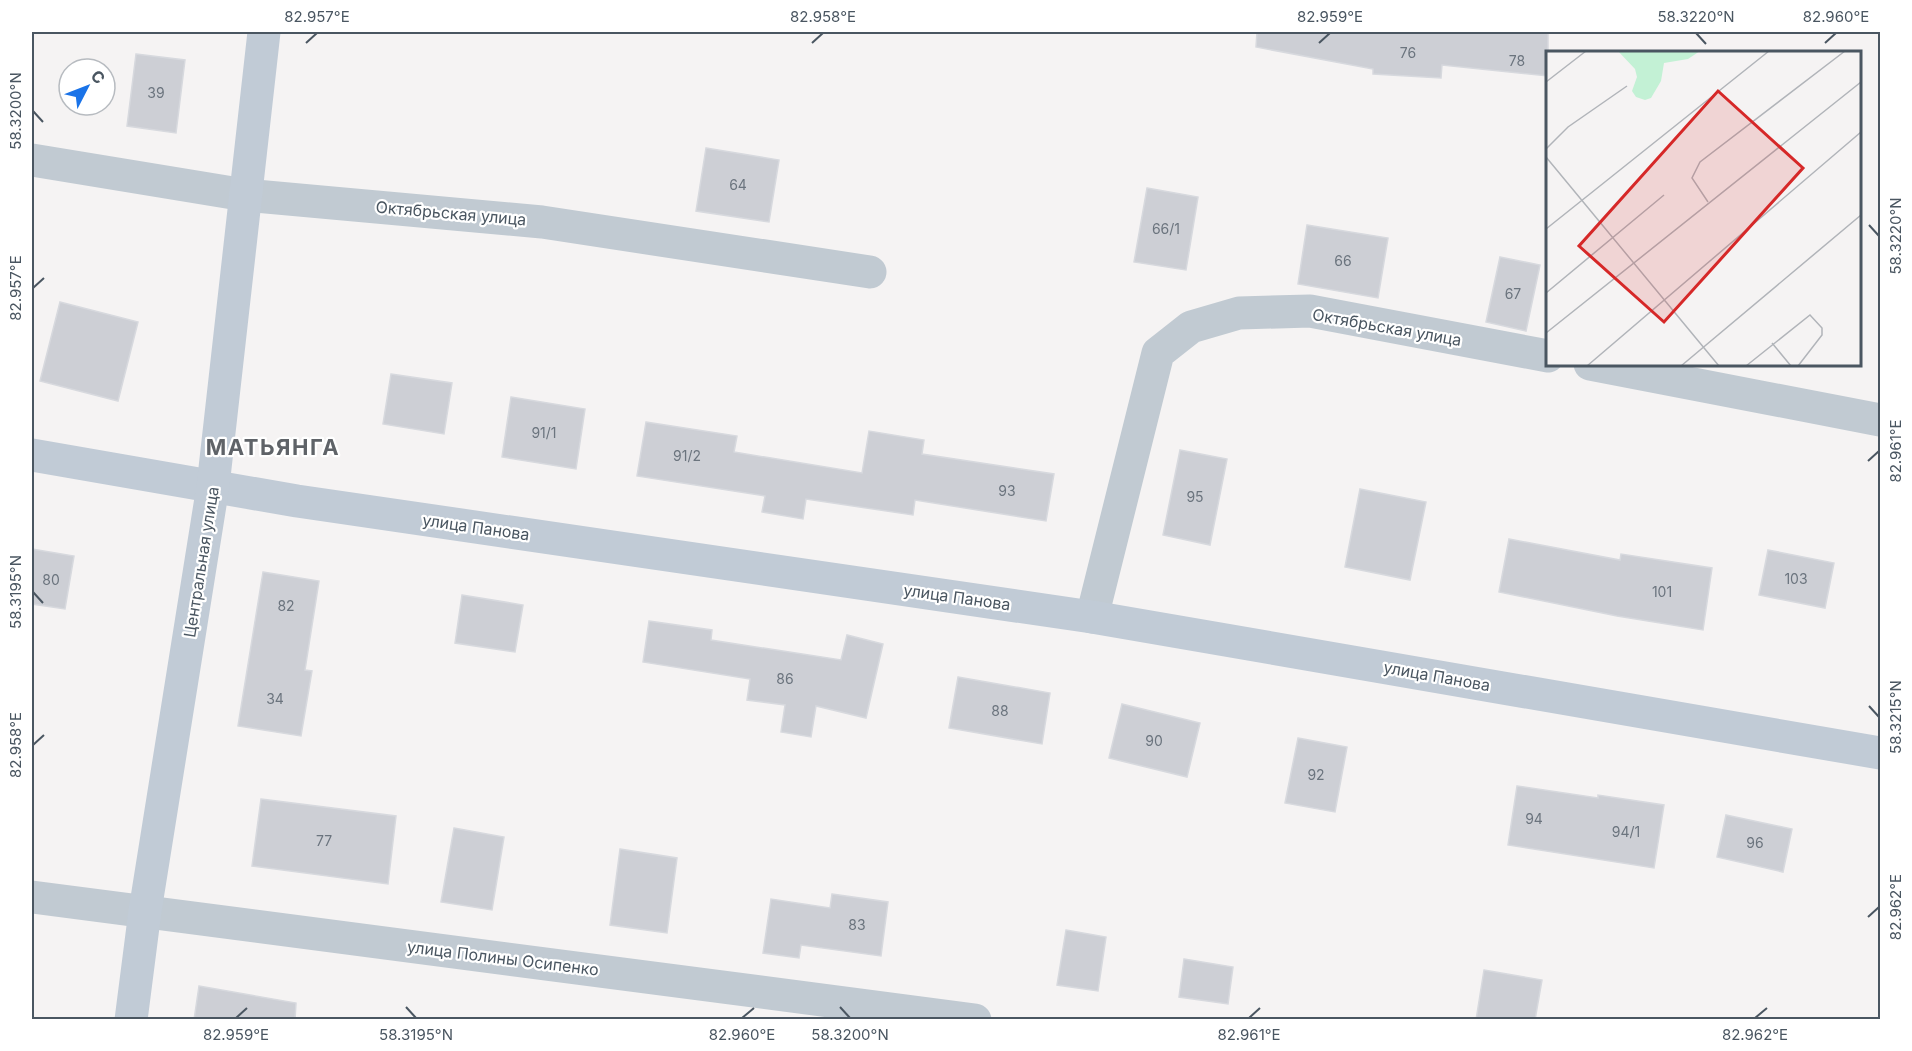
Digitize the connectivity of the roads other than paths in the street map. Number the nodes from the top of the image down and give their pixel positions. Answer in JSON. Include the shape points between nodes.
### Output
{"nodes":[{"id":1,"x":264,"y":32,"type":"edge"},
{"id":2,"x":32,"y":160,"type":"edge"},
{"id":3,"x":244,"y":195,"type":"junction"},
{"id":4,"x":870,"y":272,"type":"dead end"},
{"id":5,"x":1546,"y":357,"type":"edge"},
{"id":6,"x":1600,"y":366,"type":"edge"},
{"id":7,"x":1881,"y":420,"type":"edge"},
{"id":8,"x":32,"y":455,"type":"edge"},
{"id":9,"x":213,"y":486,"type":"junction"},
{"id":10,"x":1092,"y":616,"type":"junction"},
{"id":11,"x":1881,"y":753,"type":"edge"},
{"id":12,"x":32,"y":897,"type":"edge"},
{"id":13,"x":145,"y":911,"type":"junction"},
{"id":14,"x":131,"y":1020,"type":"edge"},
{"id":15,"x":975,"y":1020,"type":"edge"}],
"edges":[{"from":1,"to":3,"type":"main road","name":"Центральная улица"},
{"from":2,"to":3,"type":"street","name":"Октябрьская улица"},
{"from":3,"to":4,"type":"street","name":"Октябрьская улица","via":[[542,222]]},
{"from":3,"to":9,"type":"main road","name":"Центральная улица"},
{"from":5,"to":10,"type":"street","name":"Октябрьская улица","via":[[1310,311],[1239,313],[1191,327],[1158,353]]},
{"from":6,"to":7,"type":"street"},
{"from":8,"to":9,"type":"main road","name":"улица Панова"},
{"from":9,"to":10,"type":"main road","name":"улица Панова"},
{"from":9,"to":13,"type":"main road","name":"Центральная улица"},
{"from":10,"to":11,"type":"main road","name":"улица Панова"},
{"from":12,"to":13,"type":"street","name":"улица Полины Осипенко"},
{"from":13,"to":14,"type":"main road","name":"Центральная улица"},
{"from":13,"to":15,"type":"street","name":"улица Полины Осипенко"}]}
